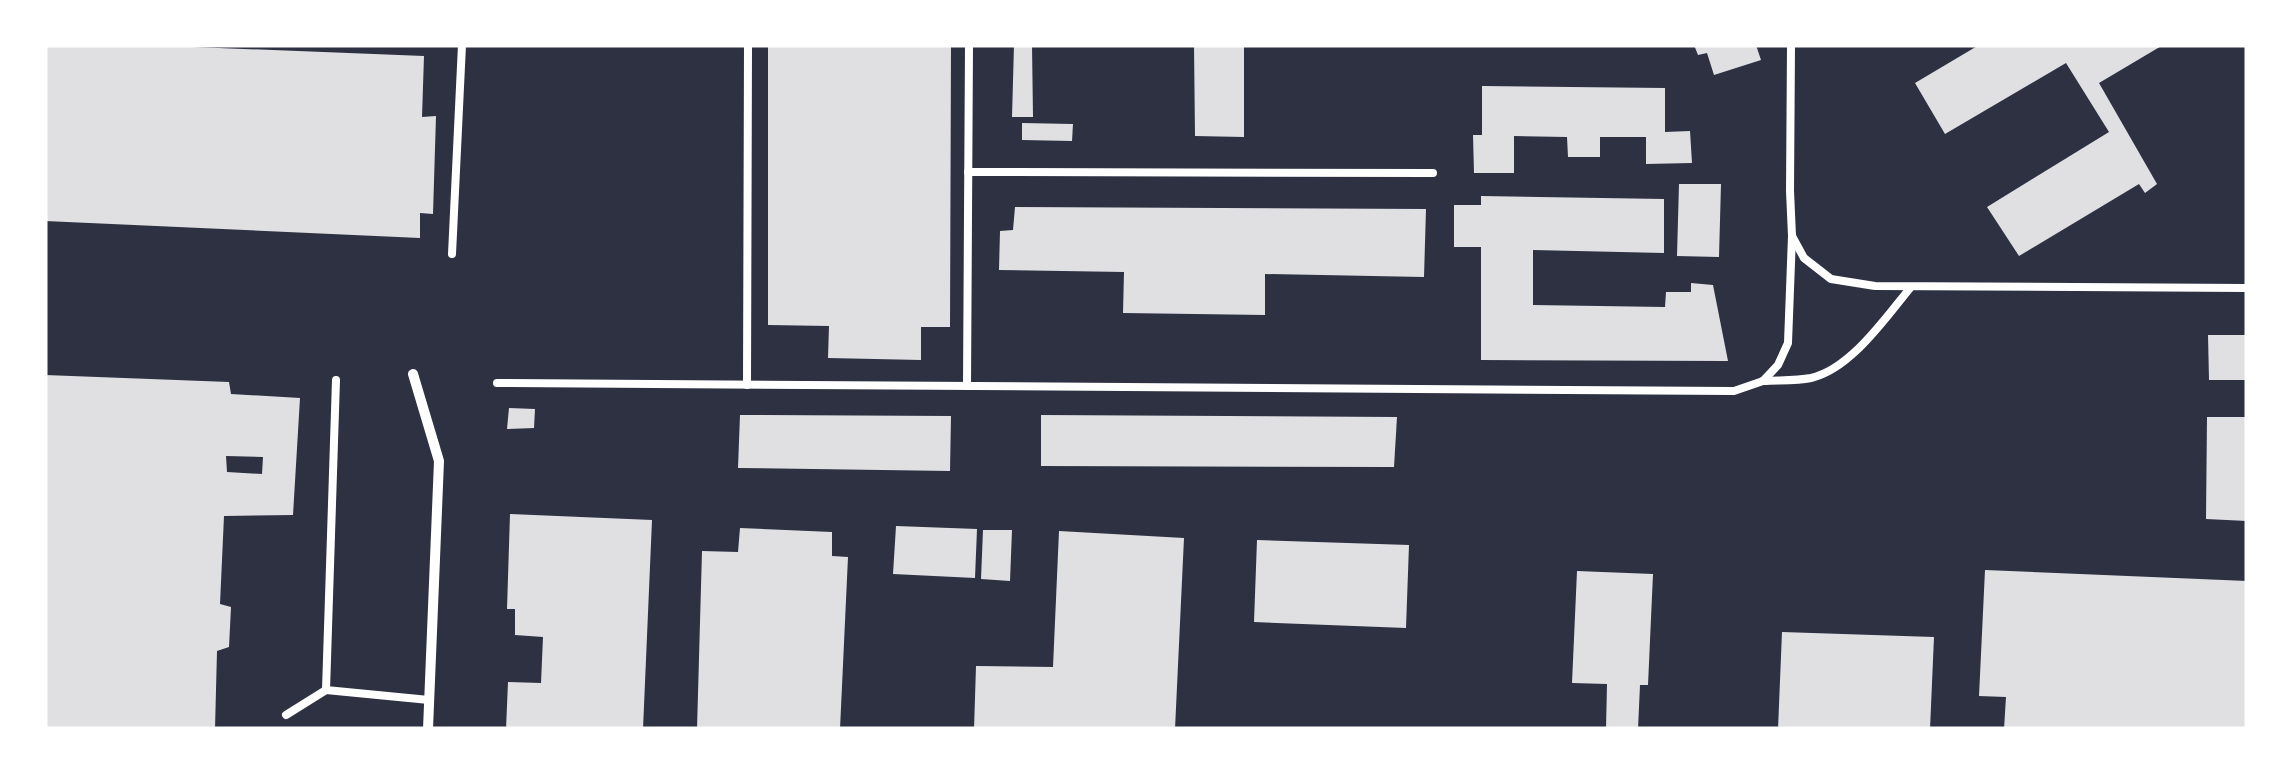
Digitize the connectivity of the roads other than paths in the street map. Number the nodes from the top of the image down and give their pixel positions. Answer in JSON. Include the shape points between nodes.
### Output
{"nodes":[{"id":1,"x":462,"y":45,"type":"edge"},
{"id":2,"x":748,"y":45,"type":"edge"},
{"id":3,"x":969,"y":45,"type":"edge"},
{"id":4,"x":1792,"y":45,"type":"edge"},
{"id":5,"x":968,"y":172,"type":"junction"},
{"id":6,"x":1434,"y":173,"type":"dead end"},
{"id":7,"x":1792,"y":236,"type":"junction"},
{"id":8,"x":452,"y":254,"type":"dead end"},
{"id":9,"x":1911,"y":286,"type":"junction"},
{"id":10,"x":2247,"y":288,"type":"edge"},
{"id":11,"x":413,"y":374,"type":"dead end"},
{"id":12,"x":336,"y":380,"type":"dead end"},
{"id":13,"x":1763,"y":381,"type":"junction"},
{"id":14,"x":497,"y":384,"type":"dead end"},
{"id":15,"x":747,"y":385,"type":"junction"},
{"id":16,"x":967,"y":386,"type":"junction"},
{"id":17,"x":326,"y":690,"type":"junction"},
{"id":18,"x":429,"y":700,"type":"junction"},
{"id":19,"x":286,"y":715,"type":"dead end"},
{"id":20,"x":428,"y":729,"type":"edge"}],
"edges":[{"from":1,"to":8,"type":"lane"},
{"from":2,"to":15,"type":"lane"},
{"from":3,"to":5,"type":"lane"},
{"from":4,"to":7,"type":"lane"},
{"from":5,"to":6,"type":"lane"},
{"from":5,"to":16,"type":"lane"},
{"from":7,"to":9,"type":"lane","via":[[1804,258],[1831,279]]},
{"from":7,"to":13,"type":"lane","via":[[1788,343]]},
{"from":9,"to":10,"type":"lane"},
{"from":9,"to":13,"type":"lane","via":[[1840,364],[1814,378]]},
{"from":11,"to":18,"type":"street","via":[[439,461]]},
{"from":12,"to":17,"type":"lane"},
{"from":13,"to":16,"type":"lane","via":[[1734,391],[1688,392]]},
{"from":14,"to":15,"type":"lane"},
{"from":15,"to":16,"type":"lane"},
{"from":17,"to":18,"type":"lane"},
{"from":17,"to":19,"type":"lane"},
{"from":18,"to":20,"type":"street"}]}
